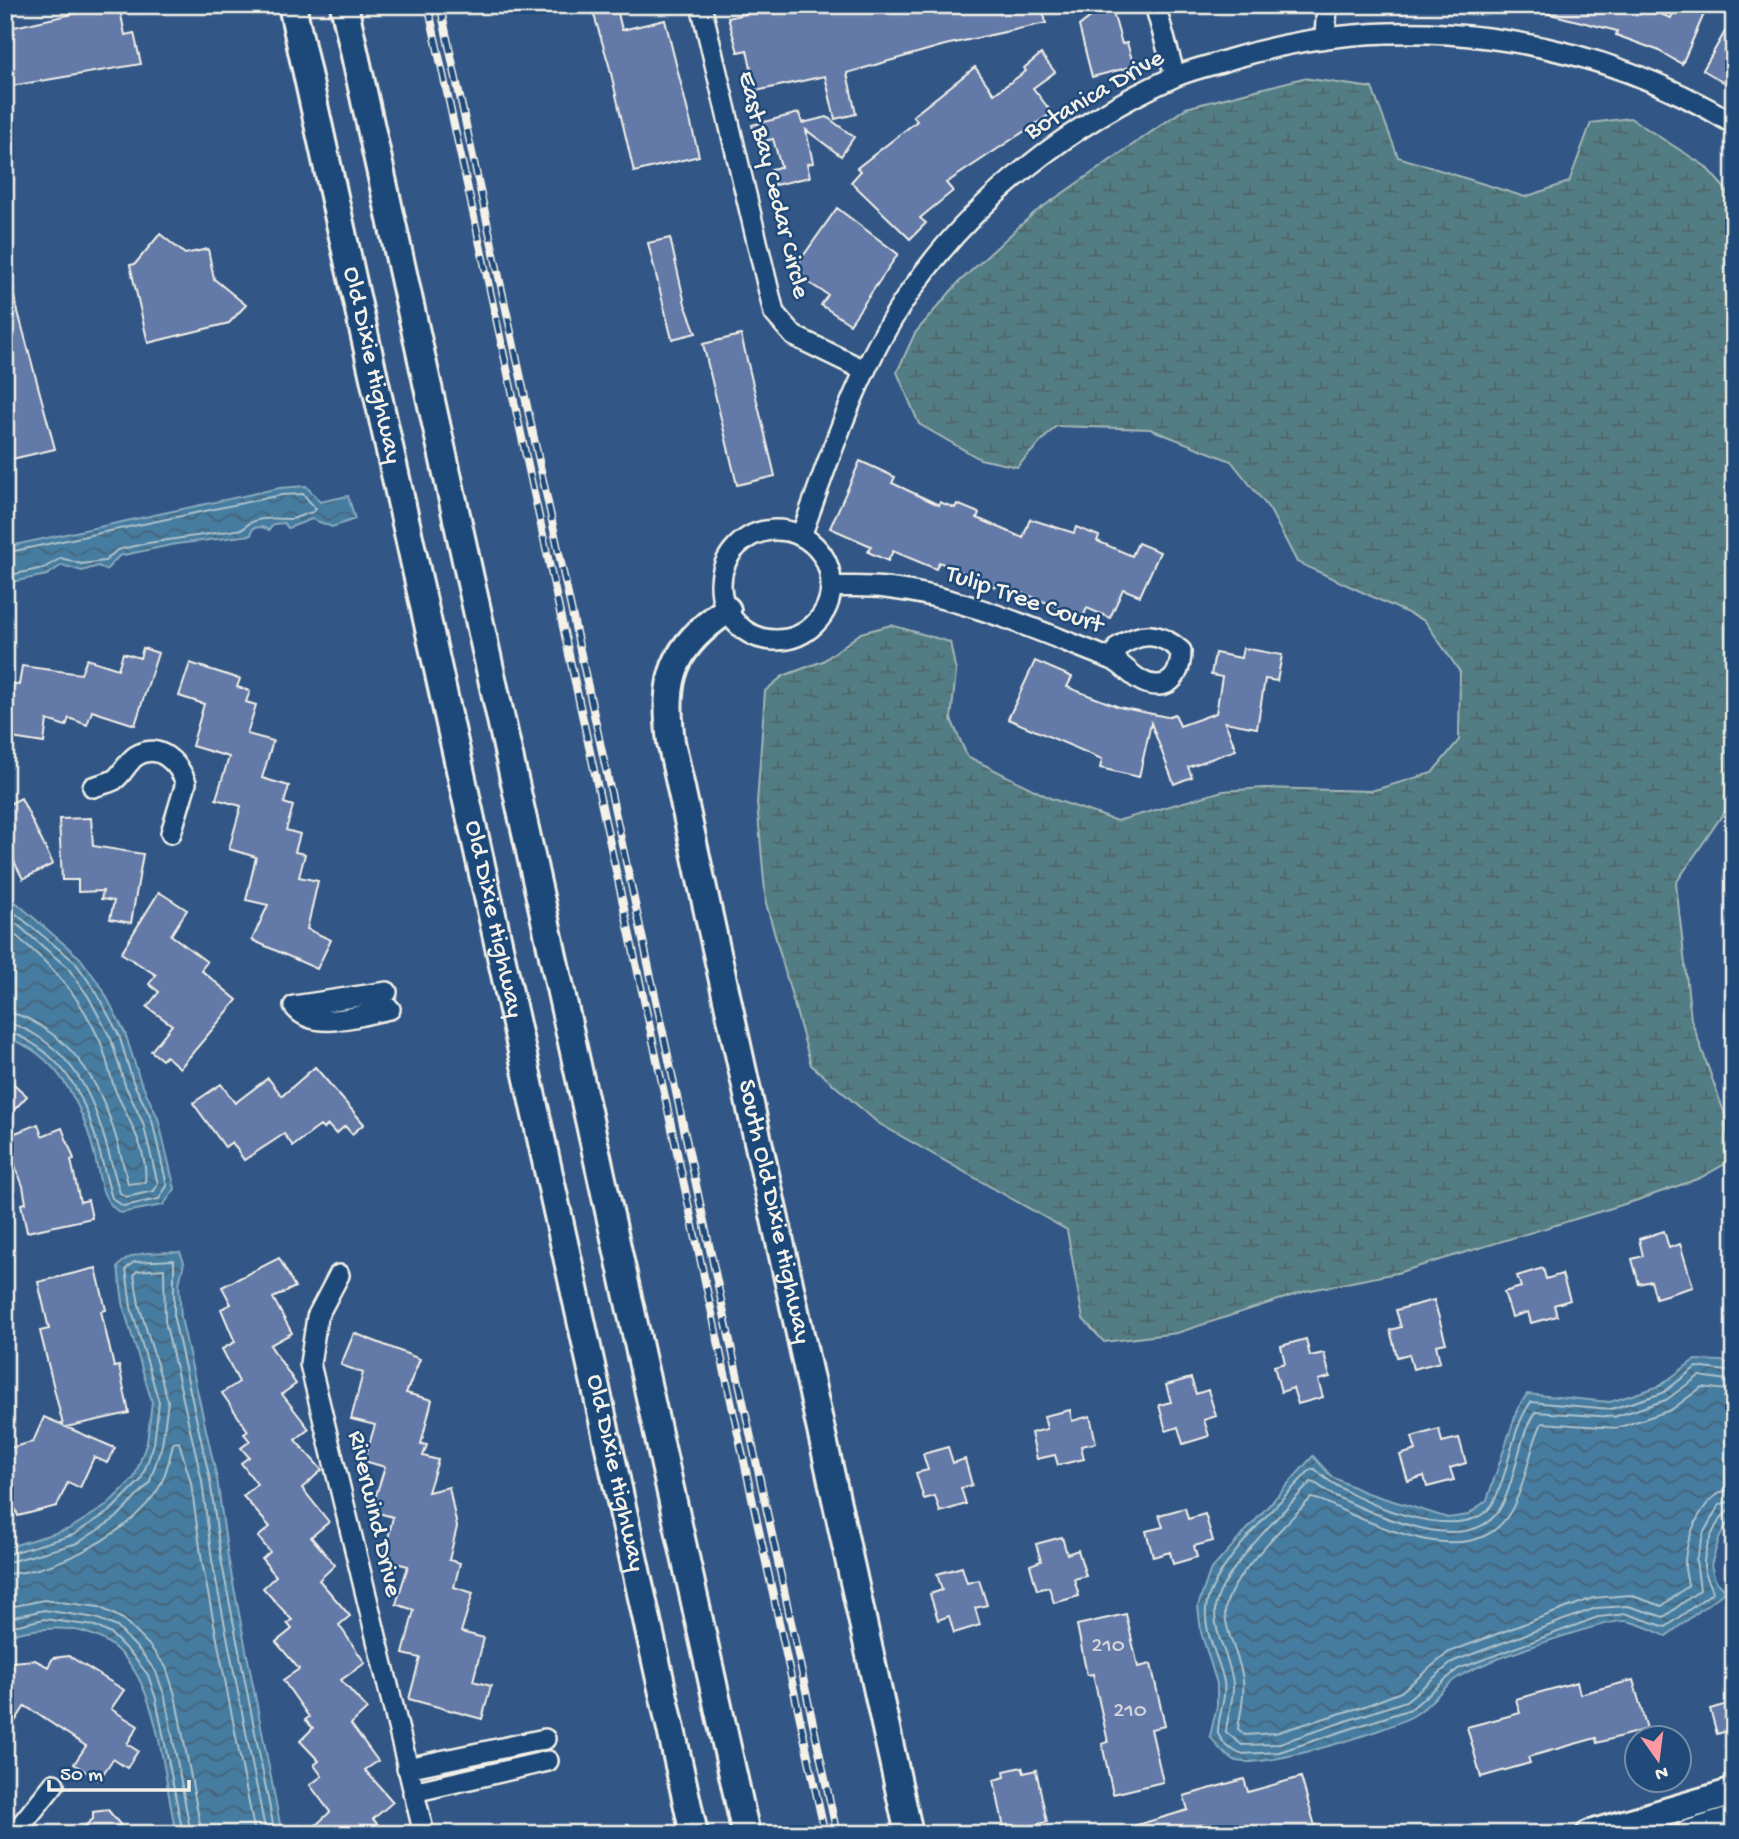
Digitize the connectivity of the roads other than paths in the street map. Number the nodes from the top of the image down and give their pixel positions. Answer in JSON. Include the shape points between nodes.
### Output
{"nodes":[{"id":1,"x":292,"y":5,"type":"edge"},
{"id":2,"x":344,"y":5,"type":"edge"},
{"id":3,"x":701,"y":5,"type":"edge"},
{"id":4,"x":1155,"y":5,"type":"edge"},
{"id":5,"x":1327,"y":5,"type":"edge"},
{"id":6,"x":1325,"y":37,"type":"junction"},
{"id":7,"x":1175,"y":76,"type":"junction"},
{"id":8,"x":1734,"y":124,"type":"edge"},
{"id":9,"x":864,"y":370,"type":"junction"},
{"id":10,"x":801,"y":536,"type":"junction"},
{"id":11,"x":832,"y":586,"type":"junction"},
{"id":12,"x":727,"y":610,"type":"junction"},
{"id":13,"x":1115,"y":660,"type":"dead end"},
{"id":14,"x":93,"y":788,"type":"dead end"},
{"id":15,"x":171,"y":833,"type":"dead end"},
{"id":16,"x":339,"y":1275,"type":"dead end"},
{"id":17,"x":545,"y":1739,"type":"dead end"},
{"id":18,"x":548,"y":1761,"type":"dead end"},
{"id":19,"x":407,"y":1768,"type":"junction"},
{"id":20,"x":54,"y":1784,"type":"dead end"},
{"id":21,"x":413,"y":1792,"type":"junction"},
{"id":22,"x":1734,"y":1792,"type":"edge"},
{"id":23,"x":1734,"y":1820,"type":"edge"},
{"id":24,"x":14,"y":1834,"type":"edge"},
{"id":25,"x":424,"y":1834,"type":"edge"},
{"id":26,"x":694,"y":1834,"type":"edge"},
{"id":27,"x":746,"y":1834,"type":"edge"},
{"id":28,"x":909,"y":1834,"type":"edge"},
{"id":29,"x":1590,"y":1834,"type":"edge"},
{"id":30,"x":1689,"y":1834,"type":"edge"}],
"edges":[{"from":1,"to":26,"type":"main road","name":"Old Dixie Highway"},
{"from":2,"to":27,"type":"main road","name":"Old Dixie Highway"},
{"from":3,"to":9,"type":"street","name":"East Bay Cedar Circle","via":[[774,313],[794,337]]},
{"from":4,"to":7,"type":"street"},
{"from":5,"to":6,"type":"street"},
{"from":6,"to":7,"type":"street","name":"Botanica Drive"},
{"from":6,"to":8,"type":"street","name":"Botanica Drive","via":[[1370,32],[1455,35],[1542,47],[1633,74],[1695,100]]},
{"from":7,"to":9,"type":"street","name":"Botanica Drive","via":[[1099,118],[1021,170],[964,226],[908,294]]},
{"from":9,"to":10,"type":"street","name":"Botanica Drive"},
{"from":10,"to":11,"type":"street","via":[[822,554]]},
{"from":10,"to":12,"type":"street","via":[[780,530],[758,533],[739,544],[722,574]]},
{"from":11,"to":12,"type":"street","via":[[826,610],[798,636],[780,640],[750,634]]},
{"from":11,"to":13,"type":"street","name":"Tulip Tree Court","via":[[885,588],[953,601]]},
{"from":12,"to":28,"type":"main road","name":"South Old Dixie Highway","via":[[681,650],[666,701],[671,742]]},
{"from":14,"to":15,"type":"street","via":[[115,779],[138,755],[150,751],[164,755],[177,764],[186,783]]},
{"from":16,"to":19,"type":"street","name":"Riverwind Drive","via":[[317,1317],[310,1364]]},
{"from":17,"to":19,"type":"street"},
{"from":18,"to":21,"type":"street"},
{"from":19,"to":21,"type":"street","name":"Riverwind Drive"},
{"from":20,"to":24,"type":"street"},
{"from":21,"to":25,"type":"street","name":"Riverwind Drive"},
{"from":22,"to":29,"type":"main road"},
{"from":23,"to":30,"type":"main road"}]}
